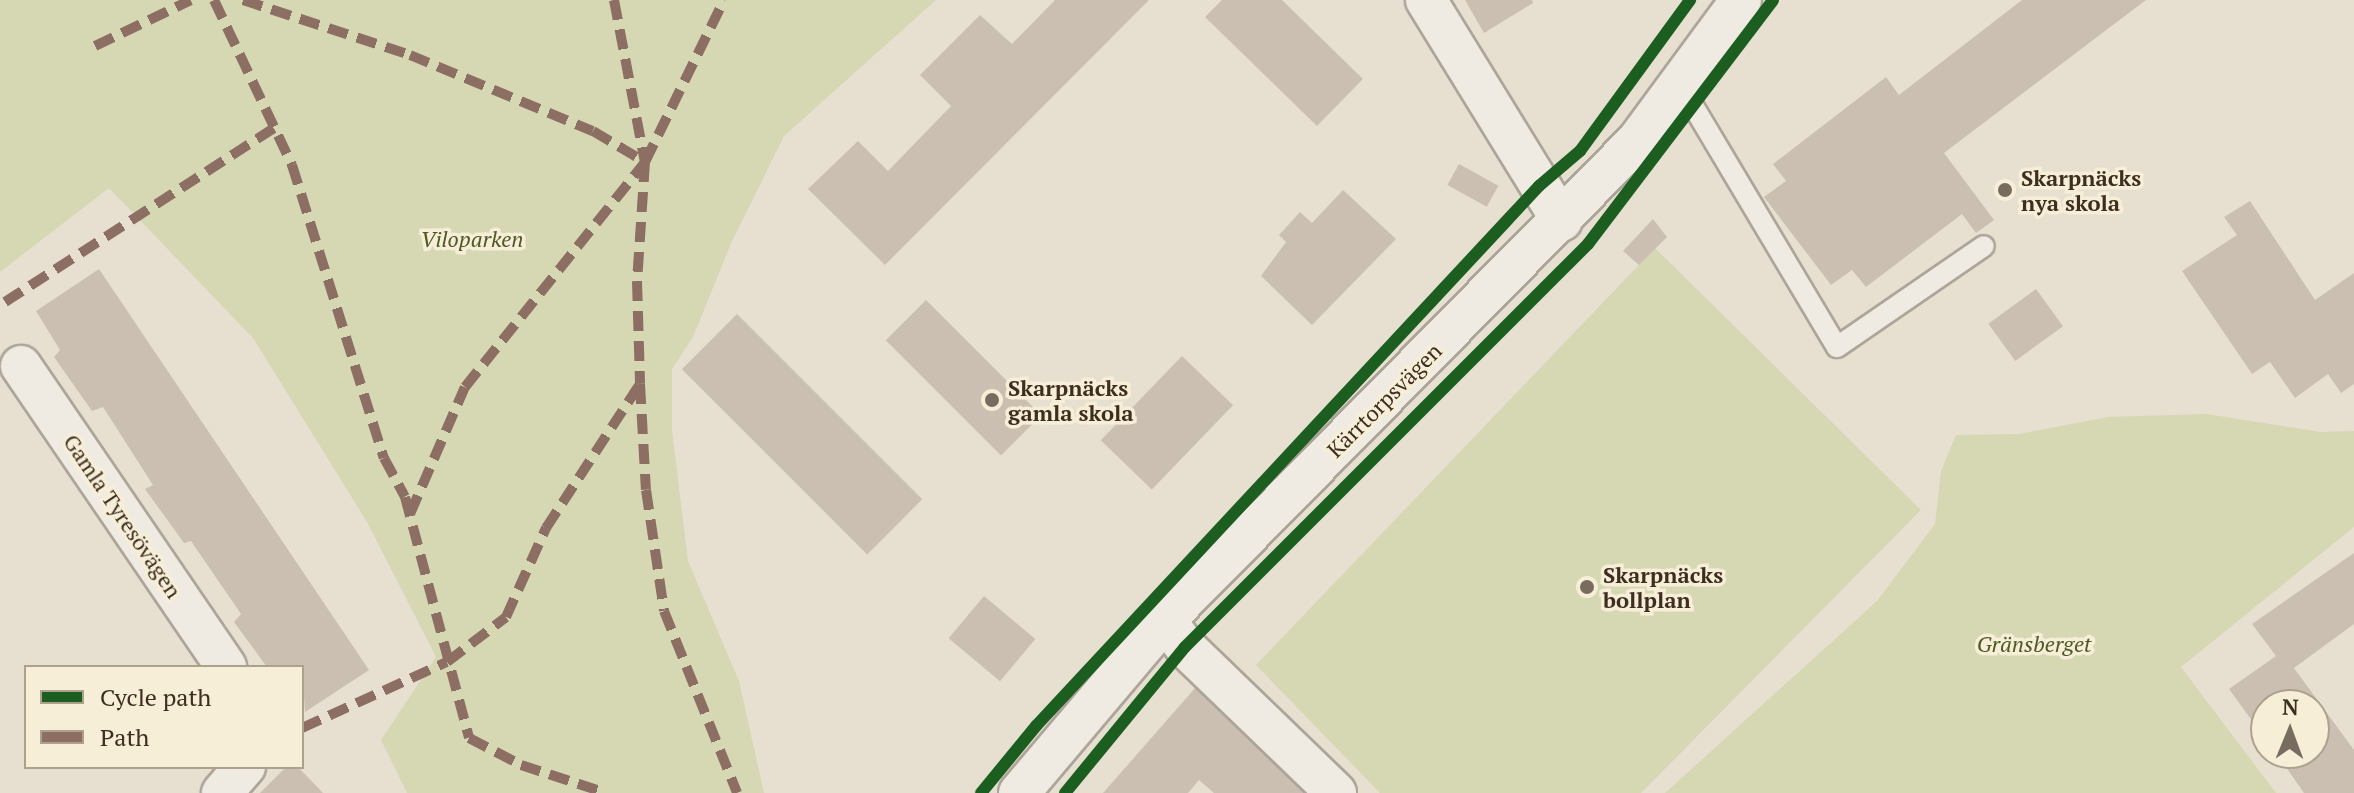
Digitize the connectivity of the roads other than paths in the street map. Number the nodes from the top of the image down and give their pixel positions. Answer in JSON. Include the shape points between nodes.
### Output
{"nodes":[{"id":1,"x":1426,"y":0,"type":"edge"},
{"id":2,"x":1741,"y":0,"type":"edge"},
{"id":3,"x":1680,"y":84,"type":"junction"},
{"id":4,"x":1562,"y":221,"type":"junction"},
{"id":5,"x":1984,"y":246,"type":"dead end"},
{"id":6,"x":21,"y":366,"type":"dead end"},
{"id":7,"x":1165,"y":620,"type":"junction"},
{"id":8,"x":225,"y":665,"type":"edge"},
{"id":9,"x":243,"y":769,"type":"edge"},
{"id":10,"x":222,"y":793,"type":"edge"},
{"id":11,"x":1019,"y":793,"type":"edge"},
{"id":12,"x":1336,"y":793,"type":"edge"}],
"edges":[{"from":1,"to":4,"type":"street"},
{"from":2,"to":3,"type":"street","name":"Kärrtorpsvägen"},
{"from":3,"to":4,"type":"street","name":"Kärrtorpsvägen","via":[[1637,141]]},
{"from":3,"to":5,"type":"lane","via":[[1837,347]]},
{"from":4,"to":7,"type":"street","name":"Kärrtorpsvägen"},
{"from":6,"to":8,"type":"street","name":"Gamla Tyresövägen"},
{"from":7,"to":11,"type":"street","name":"Kärrtorpsvägen"},
{"from":7,"to":12,"type":"street","via":[[1185,647]]},
{"from":9,"to":10,"type":"street"}]}
